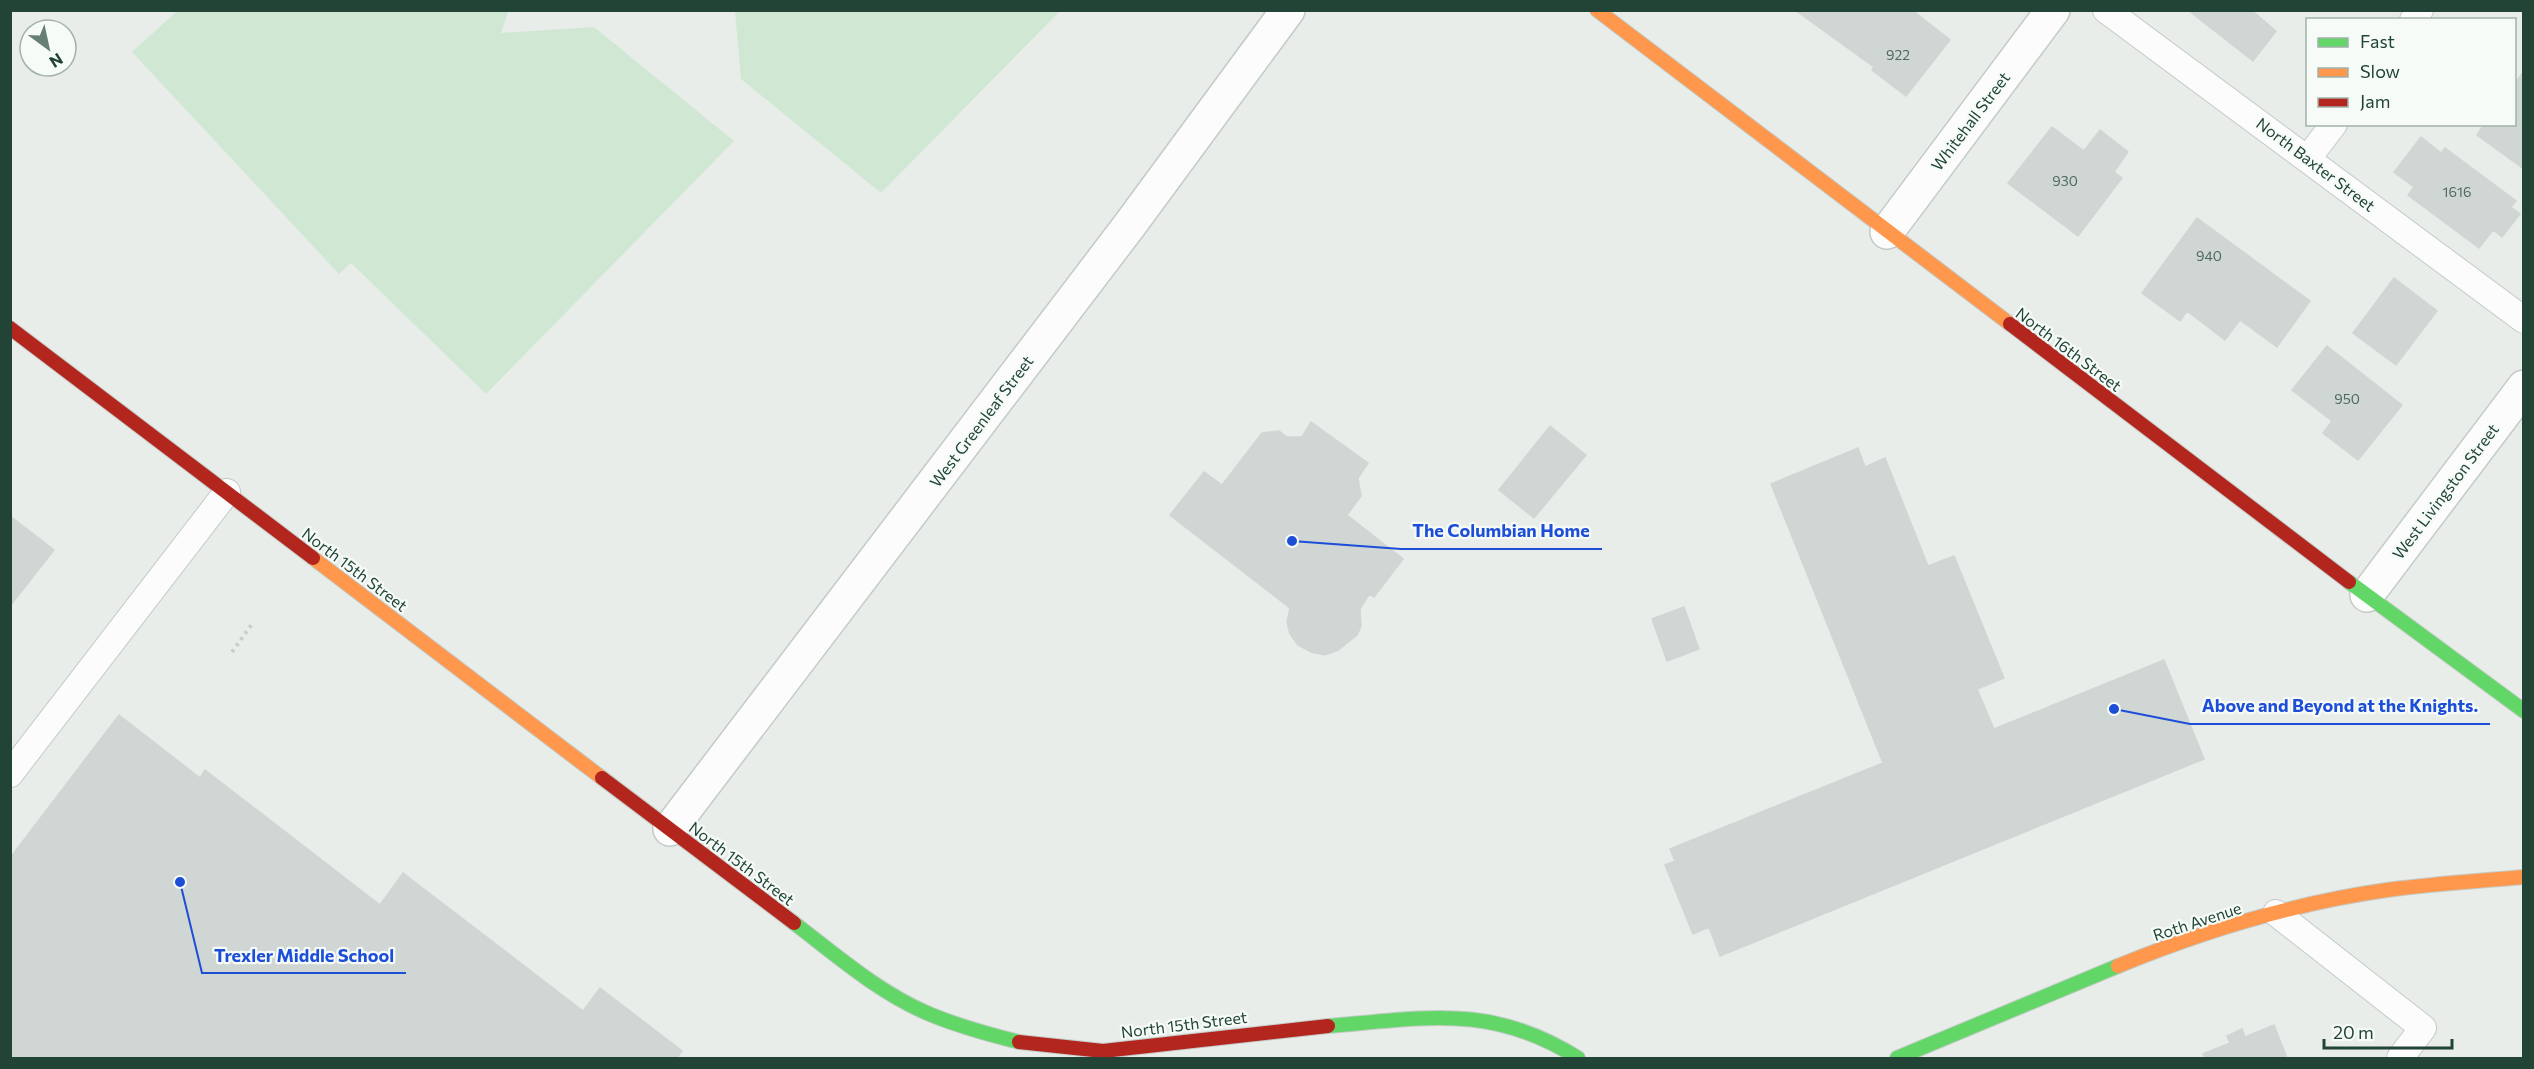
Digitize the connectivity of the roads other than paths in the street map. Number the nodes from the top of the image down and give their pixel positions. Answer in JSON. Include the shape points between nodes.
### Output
{"nodes":[{"id":1,"x":1288,"y":10,"type":"edge"},
{"id":2,"x":1597,"y":10,"type":"edge"},
{"id":3,"x":2053,"y":10,"type":"edge"},
{"id":4,"x":2106,"y":10,"type":"edge"},
{"id":5,"x":2332,"y":126,"type":"edge"},
{"id":6,"x":2308,"y":158,"type":"junction"},
{"id":7,"x":1887,"y":232,"type":"junction"},
{"id":8,"x":2523,"y":320,"type":"edge"},
{"id":9,"x":10,"y":328,"type":"edge"},
{"id":10,"x":2523,"y":387,"type":"edge"},
{"id":11,"x":227,"y":492,"type":"junction"},
{"id":12,"x":2367,"y":595,"type":"junction"},
{"id":13,"x":2523,"y":711,"type":"edge"},
{"id":14,"x":10,"y":774,"type":"edge"},
{"id":15,"x":670,"y":829,"type":"junction"},
{"id":16,"x":2523,"y":877,"type":"edge"},
{"id":17,"x":2276,"y":914,"type":"junction"},
{"id":18,"x":1940,"y":1051,"type":"edge"},
{"id":19,"x":1578,"y":1059,"type":"edge"},
{"id":20,"x":1897,"y":1059,"type":"edge"},
{"id":21,"x":2400,"y":1059,"type":"edge"}],
"edges":[{"from":1,"to":15,"type":"street","name":"West Greenleaf Street","via":[[1130,226]]},
{"from":2,"to":7,"type":"main road","name":"North 16th Street"},
{"from":3,"to":7,"type":"street","name":"Whitehall Street"},
{"from":4,"to":6,"type":"lane","name":"North Baxter Street"},
{"from":5,"to":6,"type":"lane"},
{"from":6,"to":8,"type":"lane","name":"North Baxter Street"},
{"from":7,"to":12,"type":"main road","name":"North 16th Street"},
{"from":9,"to":11,"type":"main road","name":"North 15th Street"},
{"from":10,"to":12,"type":"street","name":"West Livingston Street"},
{"from":11,"to":14,"type":"lane"},
{"from":11,"to":15,"type":"main road","name":"North 15th Street"},
{"from":12,"to":13,"type":"main road","name":"North 16th Street"},
{"from":15,"to":19,"type":"main road","name":"North 15th Street","via":[[864,977],[925,1012],[1000,1037],[1033,1045],[1103,1051],[1272,1030],[1449,1016],[1505,1024],[1551,1041]]},
{"from":16,"to":17,"type":"main road","name":"Roth Avenue","via":[[2386,890]]},
{"from":17,"to":18,"type":"main road","name":"Roth Avenue","via":[[2174,943]]},
{"from":17,"to":21,"type":"lane","via":[[2423,1028]]},
{"from":18,"to":20,"type":"main road","name":"Roth Avenue"}]}
